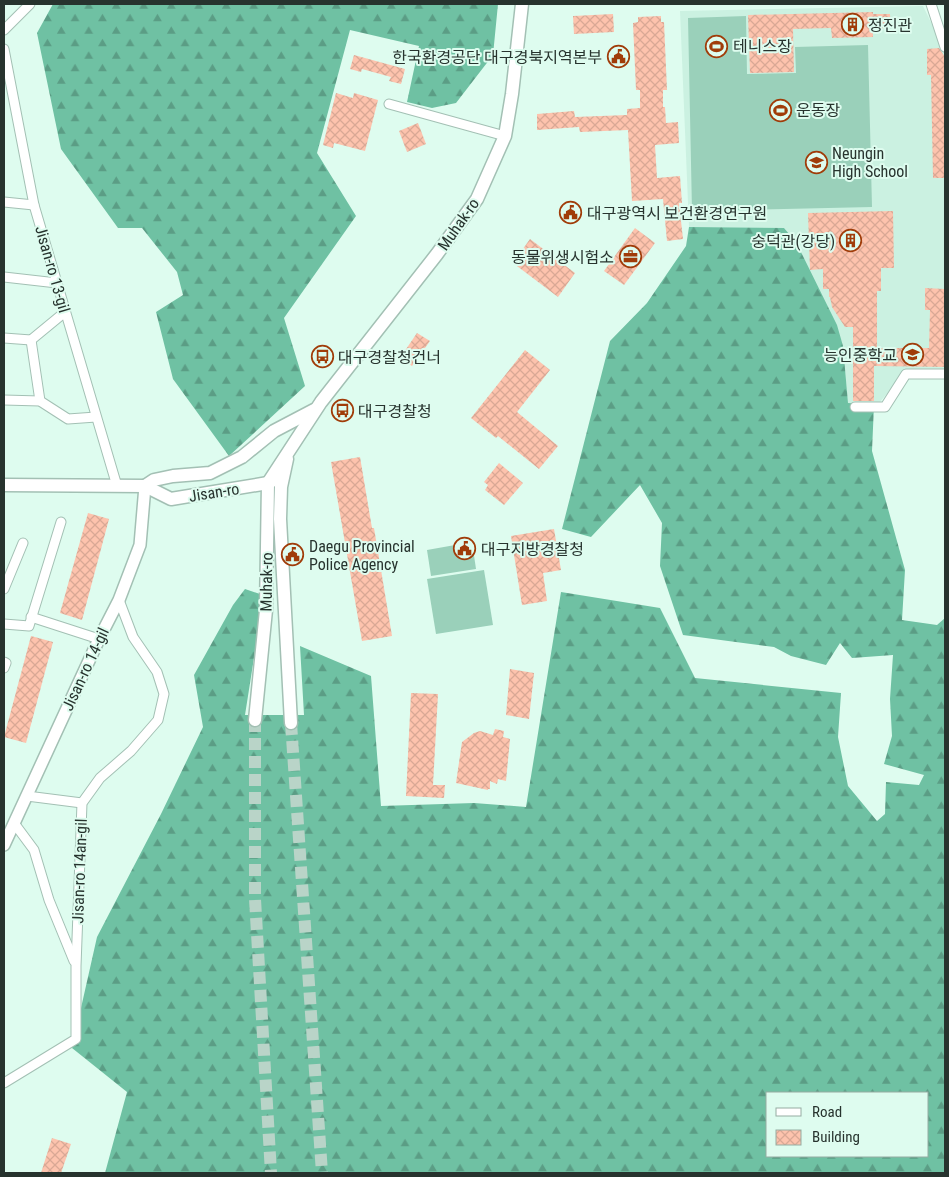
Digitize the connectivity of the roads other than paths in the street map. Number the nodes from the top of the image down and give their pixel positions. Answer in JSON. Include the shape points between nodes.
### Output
{"nodes":[{"id":1,"x":30,"y":4,"type":"edge"},
{"id":2,"x":522,"y":4,"type":"edge"},
{"id":3,"x":931,"y":4,"type":"edge"},
{"id":4,"x":4,"y":30,"type":"edge"},
{"id":5,"x":945,"y":48,"type":"edge"},
{"id":6,"x":4,"y":49,"type":"edge"},
{"id":7,"x":389,"y":104,"type":"dead end"},
{"id":8,"x":505,"y":136,"type":"junction"},
{"id":9,"x":4,"y":202,"type":"edge"},
{"id":10,"x":34,"y":205,"type":"junction"},
{"id":11,"x":4,"y":277,"type":"edge"},
{"id":12,"x":57,"y":283,"type":"junction"},
{"id":13,"x":65,"y":312,"type":"junction"},
{"id":14,"x":4,"y":338,"type":"edge"},
{"id":15,"x":31,"y":340,"type":"junction"},
{"id":16,"x":945,"y":374,"type":"edge"},
{"id":17,"x":4,"y":400,"type":"edge"},
{"id":18,"x":40,"y":401,"type":"junction"},
{"id":19,"x":855,"y":407,"type":"dead end"},
{"id":20,"x":316,"y":409,"type":"junction"},
{"id":21,"x":96,"y":417,"type":"junction"},
{"id":22,"x":274,"y":431,"type":"joint"},
{"id":23,"x":290,"y":450,"type":"junction"},
{"id":24,"x":284,"y":475,"type":"junction"},
{"id":25,"x":268,"y":483,"type":"junction"},
{"id":26,"x":4,"y":485,"type":"edge"},
{"id":27,"x":117,"y":486,"type":"junction"},
{"id":28,"x":145,"y":486,"type":"junction"},
{"id":29,"x":61,"y":522,"type":"dead end"},
{"id":30,"x":23,"y":543,"type":"dead end"},
{"id":31,"x":4,"y":589,"type":"edge"},
{"id":32,"x":118,"y":600,"type":"junction"},
{"id":33,"x":31,"y":617,"type":"junction"},
{"id":34,"x":4,"y":624,"type":"edge"},
{"id":35,"x":98,"y":639,"type":"junction"},
{"id":36,"x":4,"y":662,"type":"edge"},
{"id":37,"x":4,"y":668,"type":"edge"},
{"id":38,"x":255,"y":720,"type":"tunnel mouth"},
{"id":39,"x":291,"y":723,"type":"tunnel mouth"},
{"id":40,"x":27,"y":796,"type":"junction"},
{"id":41,"x":82,"y":803,"type":"junction"},
{"id":42,"x":14,"y":823,"type":"junction"},
{"id":43,"x":4,"y":845,"type":"edge"},
{"id":44,"x":76,"y":966,"type":"junction"},
{"id":45,"x":4,"y":1083,"type":"edge"}],
"edges":[{"from":1,"to":4,"type":"street"},
{"from":2,"to":8,"type":"main road","name":"Muhak-ro"},
{"from":3,"to":5,"type":"street"},
{"from":6,"to":10,"type":"street","name":"Jisan-ro 13-gil"},
{"from":7,"to":8,"type":"street"},
{"from":8,"to":20,"type":"main road","name":"Muhak-ro","via":[[477,199]]},
{"from":9,"to":10,"type":"street"},
{"from":10,"to":12,"type":"street","name":"Jisan-ro 13-gil"},
{"from":11,"to":12,"type":"street"},
{"from":12,"to":13,"type":"street","name":"Jisan-ro 13-gil"},
{"from":13,"to":15,"type":"street"},
{"from":13,"to":21,"type":"street","name":"Jisan-ro 13-gil"},
{"from":14,"to":15,"type":"street"},
{"from":15,"to":18,"type":"street"},
{"from":16,"to":19,"type":"street","via":[[906,374],[885,407]]},
{"from":17,"to":18,"type":"street"},
{"from":18,"to":21,"type":"street","via":[[68,419]]},
{"from":20,"to":22,"type":"main road","name":"Muhak-ro"},
{"from":20,"to":23,"type":"main road","name":"Muhak-ro"},
{"from":21,"to":27,"type":"street","name":"Jisan-ro 13-gil"},
{"from":22,"to":28,"type":"main road","name":"Jisan-ro","via":[[242,457],[210,473],[173,476],[154,480]]},
{"from":23,"to":24,"type":"main road","name":"Muhak-ro"},
{"from":23,"to":25,"type":"main road","name":"Muhak-ro"},
{"from":24,"to":25,"type":"main road","name":"Jisan-ro"},
{"from":24,"to":39,"type":"main road","name":"Muhak-ro","via":[[280,519]]},
{"from":25,"to":28,"type":"main road","name":"Jisan-ro","via":[[171,499]]},
{"from":25,"to":38,"type":"main road","name":"Muhak-ro","via":[[266,610]]},
{"from":26,"to":27,"type":"main road","name":"Jisan-ro"},
{"from":27,"to":28,"type":"main road","name":"Jisan-ro"},
{"from":28,"to":32,"type":"street","name":"Jisan-ro 14-gil","via":[[140,545]]},
{"from":29,"to":33,"type":"street"},
{"from":30,"to":31,"type":"street"},
{"from":32,"to":35,"type":"street","name":"Jisan-ro 14-gil"},
{"from":32,"to":41,"type":"street","name":"Jisan-ro 14an-gil","via":[[133,637],[157,672],[164,694],[158,720],[131,751],[100,778]]},
{"from":33,"to":34,"type":"street","via":[[29,626]]},
{"from":33,"to":35,"type":"street"},
{"from":35,"to":40,"type":"street","name":"Jisan-ro 14-gil"},
{"from":36,"to":37,"type":"street"},
{"from":40,"to":41,"type":"street"},
{"from":40,"to":42,"type":"street","name":"Jisan-ro 14-gil"},
{"from":41,"to":44,"type":"street","name":"Jisan-ro 14an-gil"},
{"from":42,"to":43,"type":"street","name":"Jisan-ro 14-gil"},
{"from":42,"to":44,"type":"street","via":[[34,850],[49,900]]},
{"from":44,"to":45,"type":"street","name":"Jisan-ro 14an-gil","via":[[76,1039]]}]}
